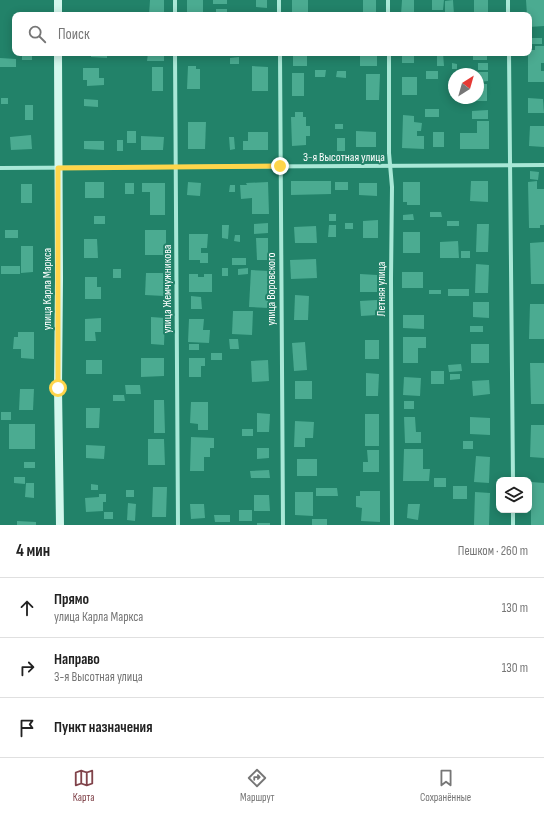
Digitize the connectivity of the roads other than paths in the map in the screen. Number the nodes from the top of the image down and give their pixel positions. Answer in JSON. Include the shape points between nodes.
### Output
{"nodes":[{"id":1,"x":58,"y":0,"type":"edge"},
{"id":2,"x":175,"y":0,"type":"edge"},
{"id":3,"x":279,"y":0,"type":"edge"},
{"id":4,"x":388,"y":0,"type":"edge"},
{"id":5,"x":508,"y":0,"type":"edge"},
{"id":6,"x":58,"y":12,"type":"edge"},
{"id":7,"x":175,"y":12,"type":"edge"},
{"id":8,"x":279,"y":12,"type":"edge"},
{"id":9,"x":388,"y":12,"type":"edge"},
{"id":10,"x":508,"y":12,"type":"edge"},
{"id":11,"x":58,"y":56,"type":"edge"},
{"id":12,"x":174,"y":56,"type":"edge"},
{"id":13,"x":280,"y":56,"type":"edge"},
{"id":14,"x":388,"y":56,"type":"edge"},
{"id":15,"x":509,"y":56,"type":"edge"},
{"id":16,"x":511,"y":165,"type":"junction"},
{"id":17,"x":544,"y":165,"type":"edge"},
{"id":18,"x":280,"y":166,"type":"junction"},
{"id":19,"x":175,"y":167,"type":"junction"},
{"id":20,"x":390,"y":167,"type":"junction"},
{"id":21,"x":0,"y":168,"type":"edge"},
{"id":22,"x":58,"y":168,"type":"junction"},
{"id":23,"x":513,"y":477,"type":"edge"},
{"id":24,"x":513,"y":513,"type":"edge"},
{"id":25,"x":60,"y":525,"type":"edge"},
{"id":26,"x":178,"y":525,"type":"edge"},
{"id":27,"x":283,"y":525,"type":"edge"},
{"id":28,"x":392,"y":525,"type":"edge"},
{"id":29,"x":513,"y":525,"type":"edge"}],
"edges":[{"from":1,"to":6,"type":"main road"},
{"from":2,"to":7,"type":"street"},
{"from":3,"to":8,"type":"street"},
{"from":4,"to":9,"type":"street"},
{"from":5,"to":10,"type":"street"},
{"from":11,"to":22,"type":"main road","name":"улица Карла Маркса"},
{"from":12,"to":19,"type":"street","name":"улица Жемчужникова"},
{"from":13,"to":18,"type":"street","name":"улица Воровского"},
{"from":14,"to":20,"type":"street","name":"Летняя улица"},
{"from":15,"to":16,"type":"street"},
{"from":16,"to":17,"type":"street","name":"3-я Высотная улица"},
{"from":16,"to":20,"type":"street","name":"3-я Высотная улица"},
{"from":16,"to":23,"type":"street"},
{"from":18,"to":19,"type":"street","name":"3-я Высотная улица"},
{"from":18,"to":20,"type":"street","name":"3-я Высотная улица"},
{"from":18,"to":27,"type":"street","name":"улица Воровского"},
{"from":19,"to":22,"type":"street","name":"3-я Высотная улица"},
{"from":19,"to":26,"type":"street","name":"улица Жемчужникова"},
{"from":20,"to":28,"type":"street","name":"Летняя улица"},
{"from":21,"to":22,"type":"street","name":"3-я Высотная улица"},
{"from":22,"to":25,"type":"main road","name":"улица Карла Маркса"},
{"from":24,"to":29,"type":"street"}]}
